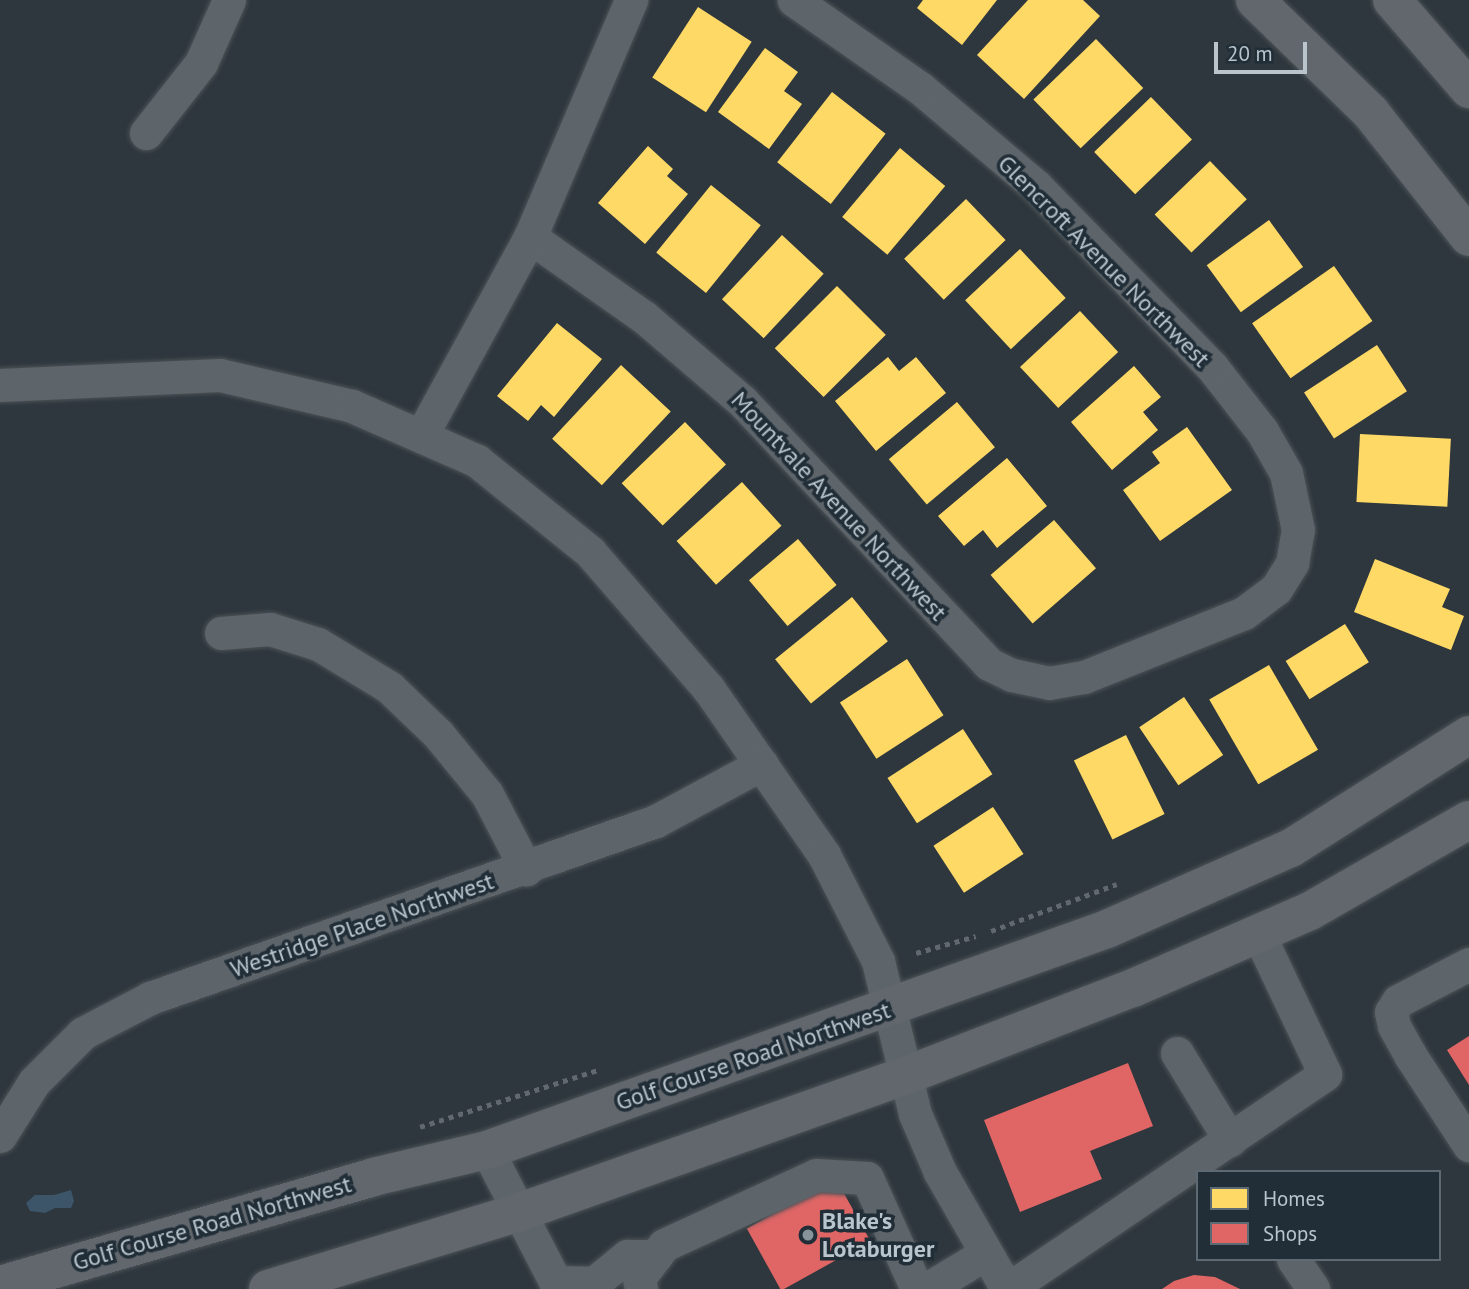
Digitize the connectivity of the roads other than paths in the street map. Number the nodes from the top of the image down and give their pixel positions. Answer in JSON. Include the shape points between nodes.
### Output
{"nodes":[{"id":1,"x":229,"y":0,"type":"edge"},
{"id":2,"x":631,"y":0,"type":"edge"},
{"id":3,"x":794,"y":0,"type":"edge"},
{"id":4,"x":1255,"y":0,"type":"edge"},
{"id":5,"x":1392,"y":0,"type":"edge"},
{"id":6,"x":1469,"y":89,"type":"edge"},
{"id":7,"x":146,"y":133,"type":"dead end"},
{"id":8,"x":530,"y":237,"type":"junction"},
{"id":9,"x":1469,"y":237,"type":"edge"},
{"id":10,"x":0,"y":385,"type":"edge"},
{"id":11,"x":421,"y":436,"type":"junction"},
{"id":12,"x":221,"y":633,"type":"dead end"},
{"id":13,"x":1012,"y":674,"type":"joint"},
{"id":14,"x":1469,"y":735,"type":"edge"},
{"id":15,"x":762,"y":764,"type":"junction"},
{"id":16,"x":1469,"y":820,"type":"edge"},
{"id":17,"x":526,"y":869,"type":"junction"},
{"id":18,"x":1258,"y":933,"type":"junction"},
{"id":19,"x":1469,"y":964,"type":"edge"},
{"id":20,"x":889,"y":1009,"type":"junction"},
{"id":21,"x":1177,"y":1053,"type":"dead end"},
{"id":22,"x":907,"y":1075,"type":"junction"},
{"id":23,"x":0,"y":1136,"type":"edge"},
{"id":24,"x":1230,"y":1140,"type":"junction"},
{"id":25,"x":1469,"y":1145,"type":"edge"},
{"id":26,"x":487,"y":1150,"type":"junction"},
{"id":27,"x":517,"y":1213,"type":"junction"},
{"id":28,"x":985,"y":1254,"type":"junction"},
{"id":29,"x":656,"y":1256,"type":"junction"},
{"id":30,"x":1294,"y":1261,"type":"edge"},
{"id":31,"x":0,"y":1284,"type":"edge"},
{"id":32,"x":557,"y":1286,"type":"edge"},
{"id":33,"x":268,"y":1289,"type":"edge"},
{"id":34,"x":641,"y":1289,"type":"edge"},
{"id":35,"x":917,"y":1289,"type":"edge"},
{"id":36,"x":927,"y":1289,"type":"edge"},
{"id":37,"x":1007,"y":1289,"type":"edge"},
{"id":38,"x":1313,"y":1289,"type":"edge"}],
"edges":[{"from":1,"to":7,"type":"street","via":[[201,63]]},
{"from":2,"to":8,"type":"street"},
{"from":3,"to":13,"type":"street","name":"Glencroft Avenue Northwest","via":[[920,88],[1036,186],[1212,367],[1262,431],[1286,473],[1298,530],[1292,563],[1266,597],[1244,613],[1084,677],[1049,683]]},
{"from":4,"to":9,"type":"main road","via":[[1371,113]]},
{"from":5,"to":6,"type":"main road"},
{"from":8,"to":11,"type":"street"},
{"from":8,"to":13,"type":"street","name":"Mountvale Avenue Northwest","via":[[644,317],[742,401],[989,664]]},
{"from":10,"to":11,"type":"street","via":[[220,375],[352,406]]},
{"from":11,"to":15,"type":"street","via":[[477,461],[590,552],[709,688]]},
{"from":12,"to":17,"type":"street","via":[[270,629],[318,644],[388,687],[438,734],[487,794]]},
{"from":14,"to":20,"type":"main road","name":"Golf Course Road Northwest","via":[[1291,848],[1107,929]]},
{"from":15,"to":17,"type":"street","name":"Westridge Place Northwest","via":[[656,821]]},
{"from":15,"to":20,"type":"street","via":[[824,855],[878,961]]},
{"from":16,"to":18,"type":"main road","via":[[1310,911]]},
{"from":17,"to":23,"type":"street","name":"Westridge Place Northwest","via":[[150,998],[83,1033],[34,1082]]},
{"from":18,"to":22,"type":"main road","via":[[1133,988]]},
{"from":18,"to":24,"type":"street","via":[[1325,1074]]},
{"from":19,"to":25,"type":"street","via":[[1398,1001],[1391,1012],[1399,1036]]},
{"from":20,"to":22,"type":"street"},
{"from":20,"to":26,"type":"main road","name":"Golf Course Road Northwest"},
{"from":21,"to":24,"type":"street"},
{"from":22,"to":27,"type":"main road"},
{"from":22,"to":28,"type":"street","via":[[915,1114],[940,1172]]},
{"from":24,"to":37,"type":"street"},
{"from":26,"to":27,"type":"street"},
{"from":26,"to":31,"type":"main road","name":"Golf Course Road Northwest","via":[[373,1177]]},
{"from":27,"to":32,"type":"street"},
{"from":27,"to":33,"type":"main road"},
{"from":28,"to":36,"type":"street"},
{"from":28,"to":37,"type":"street"},
{"from":29,"to":32,"type":"street","via":[[627,1256],[594,1283]]},
{"from":29,"to":34,"type":"street","via":[[639,1278]]},
{"from":29,"to":35,"type":"street","via":[[664,1245],[816,1175],[867,1178]]},
{"from":30,"to":38,"type":"street"}]}
